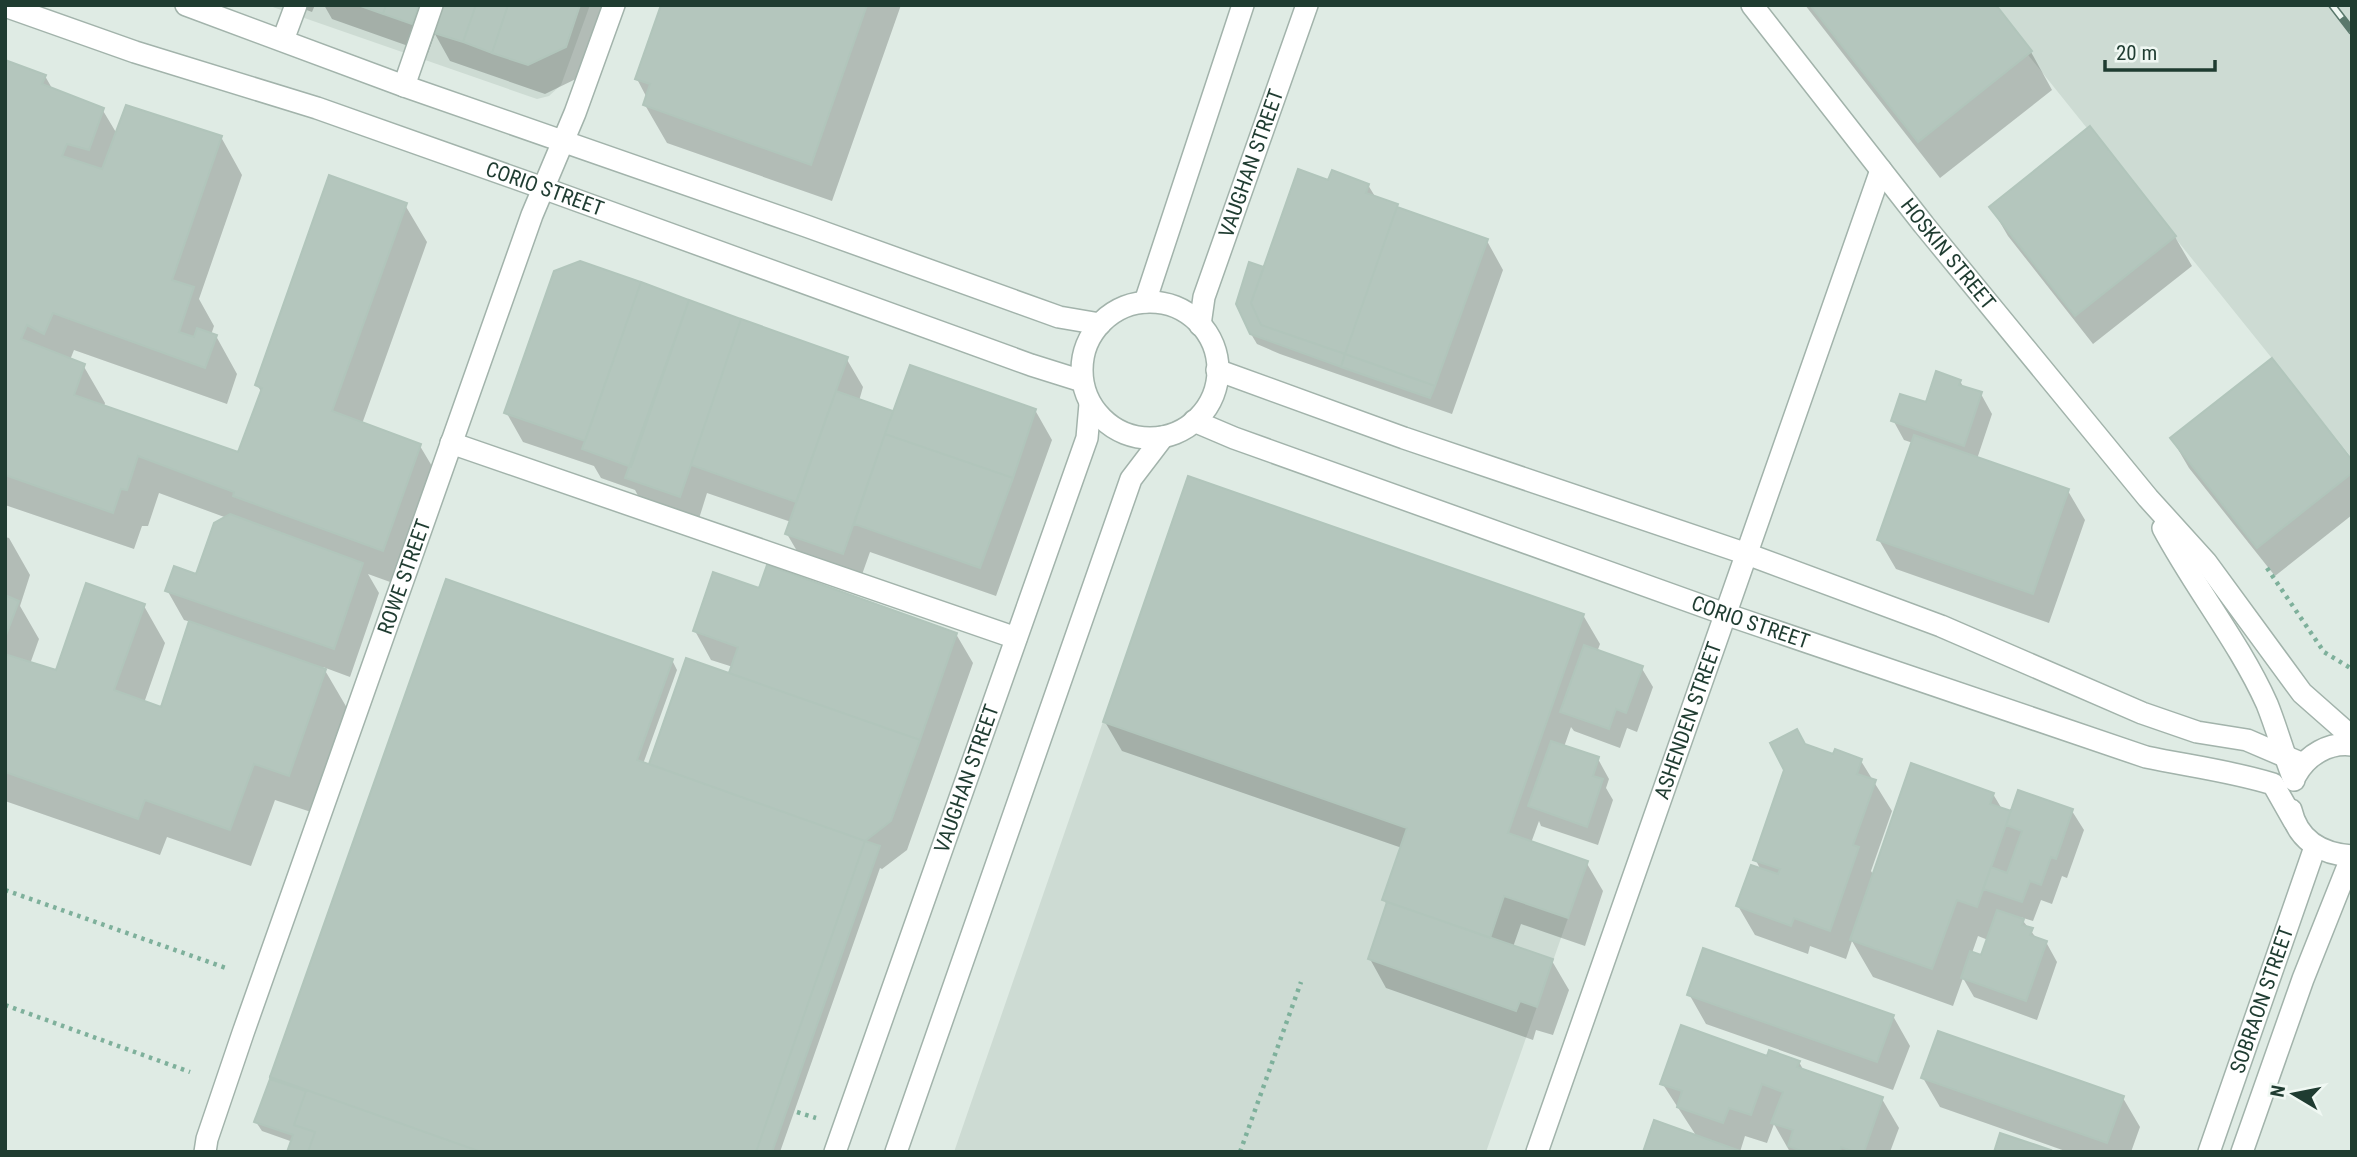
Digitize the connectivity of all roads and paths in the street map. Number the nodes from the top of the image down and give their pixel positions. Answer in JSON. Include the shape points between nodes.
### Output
{"nodes":[{"id":1,"x":186,"y":5,"type":"edge"},
{"id":2,"x":296,"y":5,"type":"edge"},
{"id":3,"x":432,"y":5,"type":"edge"},
{"id":4,"x":614,"y":5,"type":"edge"},
{"id":5,"x":1244,"y":5,"type":"edge"},
{"id":6,"x":1307,"y":5,"type":"edge"},
{"id":7,"x":1752,"y":5,"type":"edge"},
{"id":8,"x":5,"y":6,"type":"edge"},
{"id":9,"x":283,"y":40,"type":"junction"},
{"id":10,"x":404,"y":86,"type":"junction"},
{"id":11,"x":562,"y":142,"type":"junction"},
{"id":12,"x":1881,"y":170,"type":"junction"},
{"id":13,"x":543,"y":188,"type":"junction"},
{"id":14,"x":1144,"y":302,"type":"junction"},
{"id":15,"x":1100,"y":324,"type":"junction"},
{"id":16,"x":1200,"y":325,"type":"junction"},
{"id":17,"x":1217,"y":370,"type":"junction"},
{"id":18,"x":1083,"y":382,"type":"junction"},
{"id":19,"x":1090,"y":404,"type":"junction"},
{"id":20,"x":1194,"y":421,"type":"junction"},
{"id":21,"x":1163,"y":436,"type":"junction"},
{"id":22,"x":451,"y":443,"type":"junction"},
{"id":23,"x":2148,"y":498,"type":"junction"},
{"id":24,"x":1747,"y":554,"type":"junction"},
{"id":25,"x":2267,"y":568,"type":"dead end"},
{"id":26,"x":1725,"y":614,"type":"junction"},
{"id":27,"x":1016,"y":638,"type":"junction"},
{"id":28,"x":2352,"y":669,"type":"edge"},
{"id":29,"x":2352,"y":737,"type":"edge"},
{"id":30,"x":2352,"y":745,"type":"edge"},
{"id":31,"x":2293,"y":767,"type":"junction"},
{"id":32,"x":2294,"y":821,"type":"junction"},
{"id":33,"x":2315,"y":847,"type":"junction"},
{"id":34,"x":2352,"y":856,"type":"edge"},
{"id":35,"x":5,"y":890,"type":"edge"},
{"id":36,"x":226,"y":968,"type":"dead end"},
{"id":37,"x":1301,"y":982,"type":"dead end"},
{"id":38,"x":5,"y":1005,"type":"edge"},
{"id":39,"x":190,"y":1072,"type":"dead end"},
{"id":40,"x":205,"y":1152,"type":"edge"},
{"id":41,"x":835,"y":1152,"type":"edge"},
{"id":42,"x":896,"y":1152,"type":"edge"},
{"id":43,"x":1240,"y":1152,"type":"edge"},
{"id":44,"x":1537,"y":1152,"type":"edge"},
{"id":45,"x":2209,"y":1152,"type":"edge"},
{"id":46,"x":2242,"y":1152,"type":"edge"}],
"edges":[{"from":1,"to":9,"type":"street"},
{"from":2,"to":9,"type":"street"},
{"from":3,"to":10,"type":"street"},
{"from":4,"to":11,"type":"street","name":"ROWE STREET"},
{"from":5,"to":14,"type":"street"},
{"from":6,"to":16,"type":"street","name":"VAUGHAN STREET","via":[[1204,297]]},
{"from":7,"to":12,"type":"street","name":"HOSKIN STREET"},
{"from":8,"to":13,"type":"street","name":"CORIO STREET"},
{"from":9,"to":10,"type":"street"},
{"from":10,"to":11,"type":"street"},
{"from":11,"to":13,"type":"street","name":"ROWE STREET"},
{"from":11,"to":15,"type":"street","via":[[1059,317]]},
{"from":12,"to":23,"type":"street","name":"HOSKIN STREET"},
{"from":12,"to":24,"type":"street","name":"ASHENDEN STREET"},
{"from":13,"to":18,"type":"street","name":"CORIO STREET"},
{"from":13,"to":22,"type":"street","name":"ROWE STREET"},
{"from":14,"to":15,"type":"street","via":[[1128,305]]},
{"from":14,"to":16,"type":"street","via":[[1165,303]]},
{"from":15,"to":18,"type":"street","via":[[1082,361]]},
{"from":16,"to":17,"type":"street","via":[[1210,338]]},
{"from":17,"to":20,"type":"street","via":[[1214,390]]},
{"from":17,"to":24,"type":"street"},
{"from":18,"to":19,"type":"street"},
{"from":19,"to":21,"type":"street","via":[[1114,428],[1146,438]]},
{"from":19,"to":27,"type":"street","name":"VAUGHAN STREET","via":[[1087,438]]},
{"from":20,"to":21,"type":"street"},
{"from":20,"to":26,"type":"street","name":"CORIO STREET"},
{"from":21,"to":42,"type":"street","via":[[1131,479]]},
{"from":22,"to":27,"type":"street"},
{"from":22,"to":40,"type":"street","name":"ROWE STREET"},
{"from":23,"to":29,"type":"street","name":"HOSKIN STREET","via":[[2206,562],[2301,693]]},
{"from":23,"to":31,"type":"street","name":"HOSKIN STREET","via":[[2267,704]]},
{"from":24,"to":26,"type":"street","name":"ASHENDEN STREET"},
{"from":24,"to":31,"type":"street","via":[[1941,626],[2141,713],[2197,732],[2246,740]]},
{"from":25,"to":28,"type":"path","via":[[2324,652]]},
{"from":26,"to":32,"type":"street","name":"CORIO STREET","via":[[2146,757],[2273,784]]},
{"from":26,"to":44,"type":"street","name":"ASHENDEN STREET"},
{"from":27,"to":41,"type":"street","name":"VAUGHAN STREET"},
{"from":30,"to":31,"type":"street","via":[[2340,743]]},
{"from":31,"to":32,"type":"street","via":[[2290,802]]},
{"from":32,"to":33,"type":"street","name":"CORIO STREET"},
{"from":33,"to":34,"type":"street"},
{"from":33,"to":45,"type":"street","name":"SOBRAON STREET"},
{"from":34,"to":46,"type":"street","name":"SOBRAON STREET"},
{"from":35,"to":36,"type":"path"},
{"from":37,"to":43,"type":"path"},
{"from":38,"to":39,"type":"path"}]}
